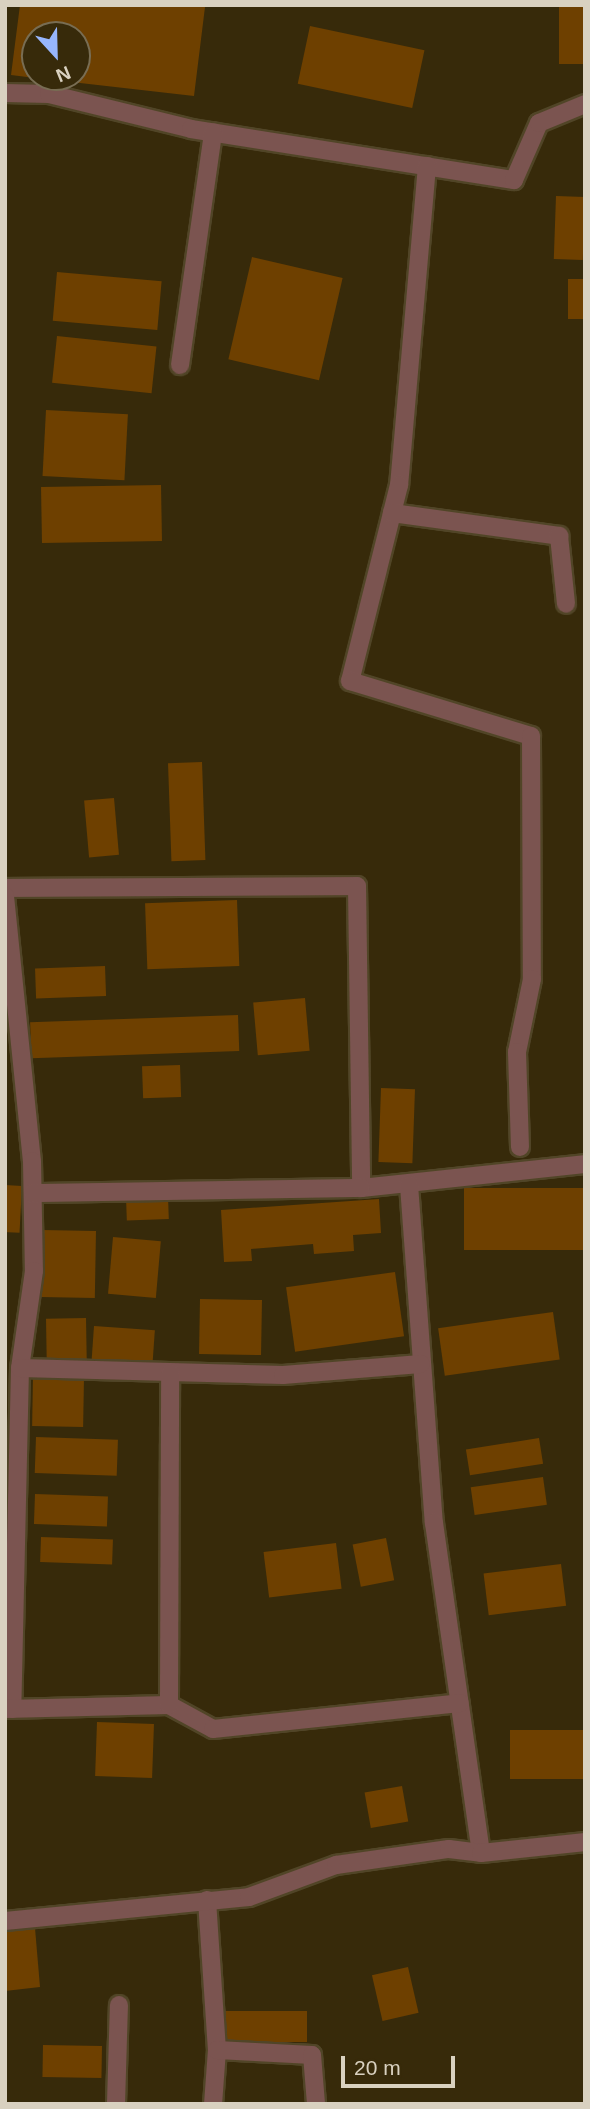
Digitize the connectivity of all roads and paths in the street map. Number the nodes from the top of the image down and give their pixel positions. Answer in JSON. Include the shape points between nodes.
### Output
{"nodes":[{"id":1,"x":5,"y":93,"type":"edge"},
{"id":2,"x":585,"y":104,"type":"edge"},
{"id":3,"x":213,"y":132,"type":"junction"},
{"id":4,"x":426,"y":166,"type":"junction"},
{"id":5,"x":180,"y":365,"type":"dead end"},
{"id":6,"x":392,"y":513,"type":"junction"},
{"id":7,"x":566,"y":604,"type":"dead end"},
{"id":8,"x":5,"y":888,"type":"edge"},
{"id":9,"x":5,"y":896,"type":"edge"},
{"id":10,"x":520,"y":1147,"type":"dead end"},
{"id":11,"x":585,"y":1164,"type":"edge"},
{"id":12,"x":409,"y":1185,"type":"junction"},
{"id":13,"x":361,"y":1188,"type":"junction"},
{"id":14,"x":33,"y":1193,"type":"junction"},
{"id":15,"x":421,"y":1364,"type":"junction"},
{"id":16,"x":20,"y":1368,"type":"junction"},
{"id":17,"x":170,"y":1374,"type":"junction"},
{"id":18,"x":460,"y":1703,"type":"junction"},
{"id":19,"x":169,"y":1705,"type":"junction"},
{"id":20,"x":9,"y":1709,"type":"edge"},
{"id":21,"x":585,"y":1842,"type":"edge"},
{"id":22,"x":481,"y":1853,"type":"junction"},
{"id":23,"x":207,"y":1900,"type":"junction"},
{"id":24,"x":5,"y":1921,"type":"edge"},
{"id":25,"x":119,"y":2005,"type":"dead end"},
{"id":26,"x":217,"y":2050,"type":"junction"},
{"id":27,"x":116,"y":2104,"type":"edge"},
{"id":28,"x":213,"y":2104,"type":"edge"},
{"id":29,"x":316,"y":2104,"type":"edge"}],
"edges":[{"from":1,"to":3,"type":"street","via":[[49,94]]},
{"from":2,"to":4,"type":"street","via":[[539,123],[514,180]]},
{"from":3,"to":4,"type":"street"},
{"from":3,"to":5,"type":"street"},
{"from":4,"to":6,"type":"street"},
{"from":6,"to":7,"type":"street","via":[[558,536]]},
{"from":6,"to":10,"type":"street","via":[[350,681],[531,736],[532,979],[517,1052]]},
{"from":8,"to":13,"type":"street","via":[[357,886]]},
{"from":9,"to":14,"type":"street"},
{"from":11,"to":12,"type":"street"},
{"from":12,"to":13,"type":"street"},
{"from":12,"to":15,"type":"street"},
{"from":13,"to":14,"type":"street"},
{"from":14,"to":16,"type":"street","via":[[34,1271]]},
{"from":15,"to":17,"type":"street","via":[[283,1375]]},
{"from":15,"to":18,"type":"street","via":[[434,1522]]},
{"from":16,"to":17,"type":"street"},
{"from":16,"to":20,"type":"street"},
{"from":17,"to":19,"type":"street"},
{"from":18,"to":19,"type":"street","via":[[213,1729]]},
{"from":18,"to":22,"type":"street"},
{"from":19,"to":20,"type":"street"},
{"from":21,"to":22,"type":"street"},
{"from":22,"to":23,"type":"street","via":[[449,1849],[335,1865],[249,1897]]},
{"from":23,"to":24,"type":"street"},
{"from":23,"to":26,"type":"street"},
{"from":25,"to":27,"type":"street"},
{"from":26,"to":28,"type":"street"},
{"from":26,"to":29,"type":"street","via":[[312,2055]]}]}
